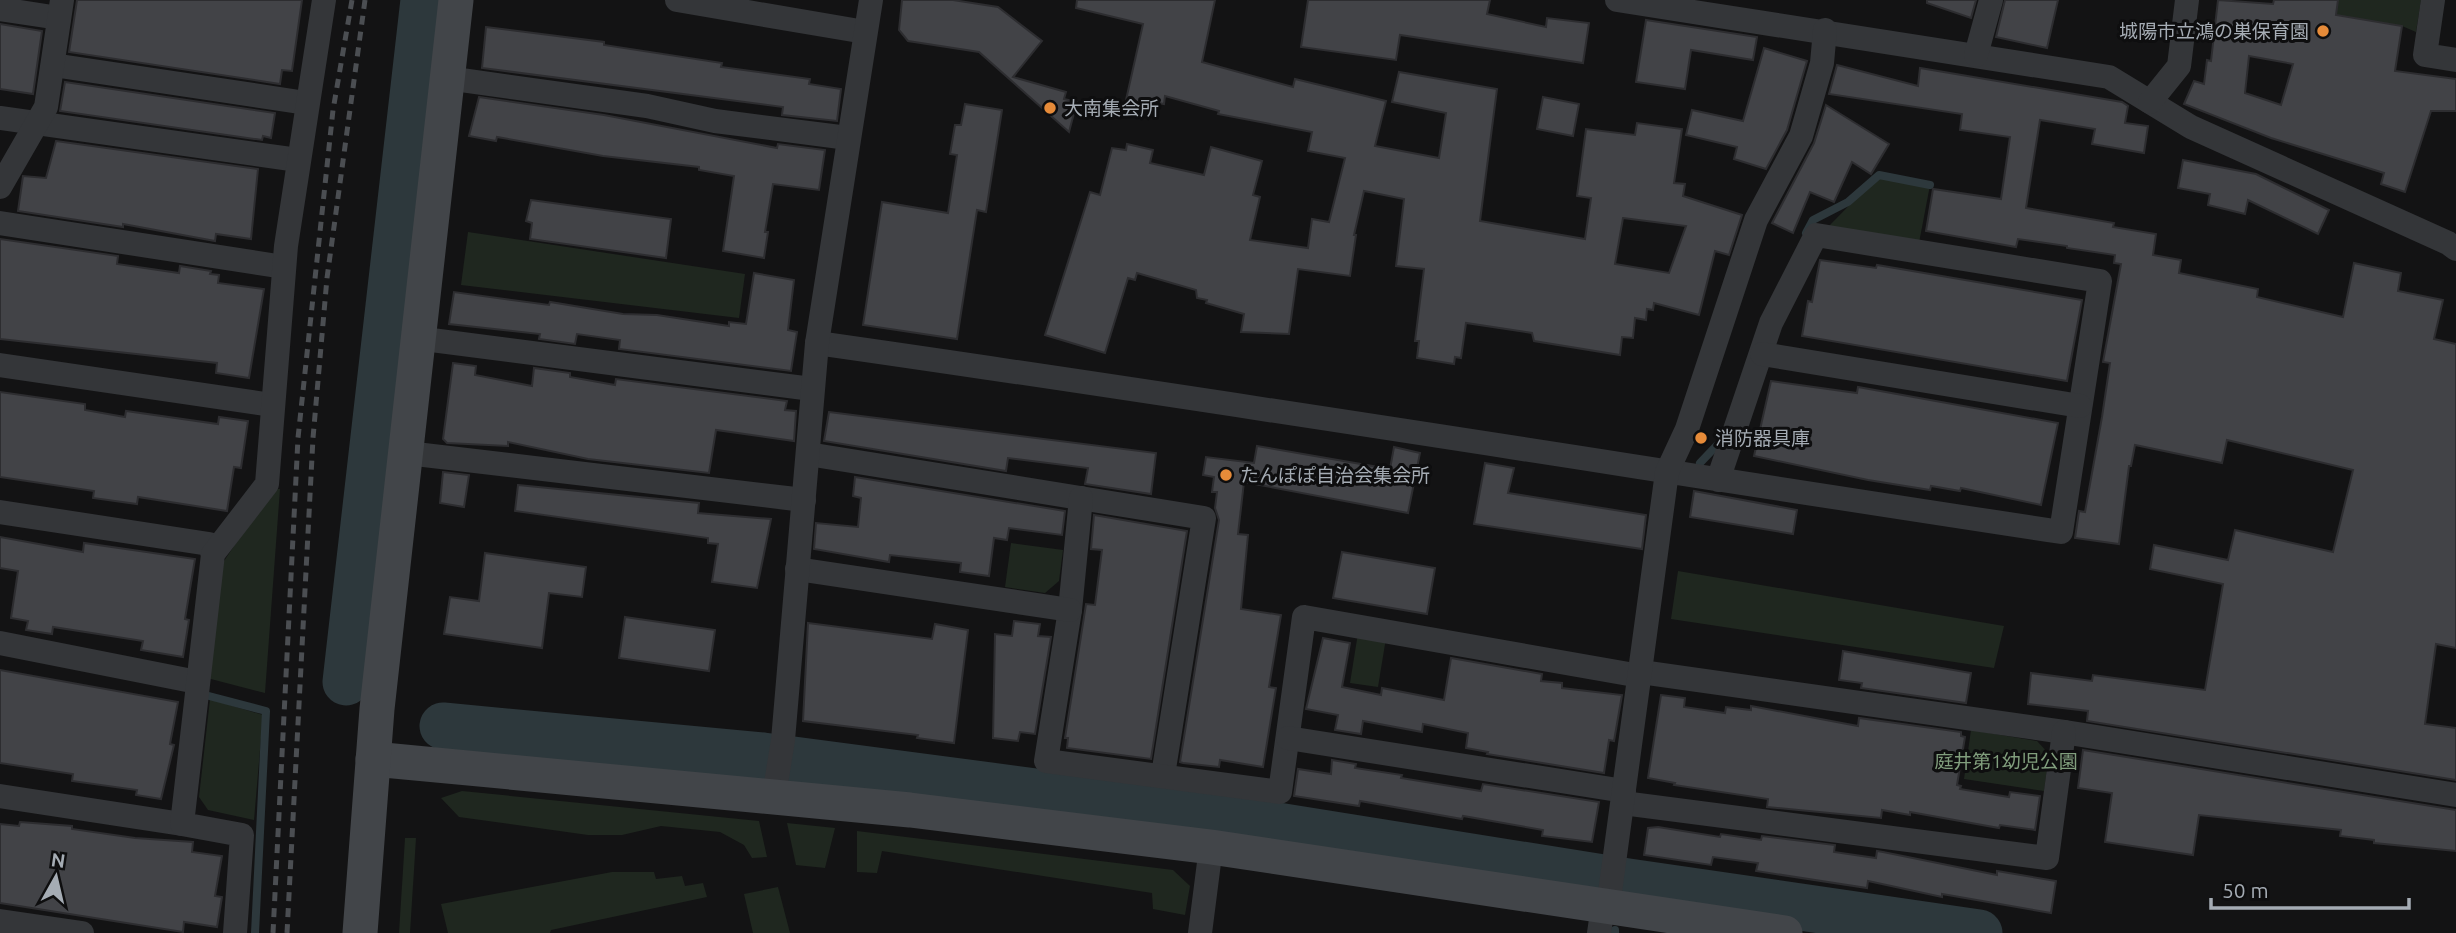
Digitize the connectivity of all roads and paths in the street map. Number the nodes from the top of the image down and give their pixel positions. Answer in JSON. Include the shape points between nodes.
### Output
{"nodes":[{"id":1,"x":324,"y":0,"type":"edge"},
{"id":2,"x":456,"y":0,"type":"edge"},
{"id":3,"x":677,"y":0,"type":"edge"},
{"id":4,"x":871,"y":0,"type":"edge"},
{"id":5,"x":1617,"y":0,"type":"edge"},
{"id":6,"x":1991,"y":0,"type":"edge"},
{"id":7,"x":2187,"y":0,"type":"edge"},
{"id":8,"x":2433,"y":0,"type":"edge"},
{"id":9,"x":0,"y":9,"type":"edge"},
{"id":10,"x":60,"y":9,"type":"edge"},
{"id":11,"x":1825,"y":30,"type":"junction"},
{"id":12,"x":865,"y":32,"type":"junction"},
{"id":13,"x":1976,"y":55,"type":"junction"},
{"id":14,"x":2456,"y":60,"type":"edge"},
{"id":15,"x":53,"y":65,"type":"junction"},
{"id":16,"x":447,"y":78,"type":"junction"},
{"id":17,"x":2150,"y":102,"type":"junction"},
{"id":18,"x":306,"y":103,"type":"junction"},
{"id":19,"x":0,"y":118,"type":"edge"},
{"id":20,"x":40,"y":122,"type":"junction"},
{"id":21,"x":848,"y":138,"type":"junction"},
{"id":22,"x":298,"y":160,"type":"junction"},
{"id":23,"x":0,"y":187,"type":"edge"},
{"id":24,"x":0,"y":223,"type":"edge"},
{"id":25,"x":2456,"y":249,"type":"edge"},
{"id":26,"x":284,"y":267,"type":"junction"},
{"id":27,"x":416,"y":338,"type":"junction"},
{"id":28,"x":817,"y":343,"type":"junction"},
{"id":29,"x":1762,"y":354,"type":"junction"},
{"id":30,"x":0,"y":365,"type":"edge"},
{"id":31,"x":812,"y":389,"type":"junction"},
{"id":32,"x":272,"y":405,"type":"junction"},
{"id":33,"x":2080,"y":406,"type":"junction"},
{"id":34,"x":407,"y":453,"type":"junction"},
{"id":35,"x":808,"y":454,"type":"junction"},
{"id":36,"x":1667,"y":472,"type":"junction"},
{"id":37,"x":1718,"y":480,"type":"junction"},
{"id":38,"x":1081,"y":498,"type":"junction"},
{"id":39,"x":804,"y":500,"type":"junction"},
{"id":40,"x":0,"y":512,"type":"edge"},
{"id":41,"x":213,"y":554,"type":"junction"},
{"id":42,"x":797,"y":569,"type":"junction"},
{"id":43,"x":1070,"y":610,"type":"junction"},
{"id":44,"x":0,"y":643,"type":"edge"},
{"id":45,"x":1640,"y":674,"type":"junction"},
{"id":46,"x":197,"y":682,"type":"junction"},
{"id":47,"x":2064,"y":732,"type":"junction"},
{"id":48,"x":1287,"y":738,"type":"junction"},
{"id":49,"x":373,"y":758,"type":"junction"},
{"id":50,"x":1163,"y":775,"type":"junction"},
{"id":51,"x":2456,"y":795,"type":"edge"},
{"id":52,"x":0,"y":796,"type":"edge"},
{"id":53,"x":774,"y":796,"type":"junction"},
{"id":54,"x":1624,"y":797,"type":"junction"},
{"id":55,"x":182,"y":824,"type":"junction"},
{"id":56,"x":1211,"y":847,"type":"junction"},
{"id":57,"x":1605,"y":910,"type":"edge"},
{"id":58,"x":0,"y":921,"type":"edge"},
{"id":59,"x":82,"y":933,"type":"edge"},
{"id":60,"x":235,"y":933,"type":"edge"},
{"id":61,"x":359,"y":933,"type":"edge"},
{"id":62,"x":1200,"y":933,"type":"edge"},
{"id":63,"x":1785,"y":933,"type":"edge"}],
"edges":[{"from":1,"to":18,"type":"street"},
{"from":2,"to":16,"type":"street"},
{"from":3,"to":12,"type":"street"},
{"from":4,"to":12,"type":"street"},
{"from":5,"to":11,"type":"street"},
{"from":6,"to":13,"type":"street"},
{"from":7,"to":17,"type":"street","via":[[2179,66]]},
{"from":8,"to":14,"type":"street","via":[[2426,55]]},
{"from":9,"to":10,"type":"street"},
{"from":10,"to":15,"type":"street"},
{"from":11,"to":13,"type":"street"},
{"from":11,"to":36,"type":"street","via":[[1822,63],[1801,136],[1756,220],[1686,429]]},
{"from":12,"to":21,"type":"street"},
{"from":13,"to":17,"type":"street","via":[[2109,76]]},
{"from":15,"to":18,"type":"street"},
{"from":15,"to":20,"type":"street"},
{"from":16,"to":21,"type":"street"},
{"from":16,"to":27,"type":"street"},
{"from":17,"to":25,"type":"street","via":[[2190,127]]},
{"from":18,"to":22,"type":"street"},
{"from":19,"to":20,"type":"street"},
{"from":20,"to":22,"type":"street"},
{"from":20,"to":23,"type":"street"},
{"from":21,"to":28,"type":"street"},
{"from":22,"to":26,"type":"street"},
{"from":24,"to":26,"type":"street"},
{"from":26,"to":32,"type":"street"},
{"from":27,"to":31,"type":"street"},
{"from":27,"to":34,"type":"street"},
{"from":28,"to":31,"type":"street"},
{"from":28,"to":36,"type":"street","via":[[1205,398]]},
{"from":29,"to":33,"type":"street"},
{"from":29,"to":33,"type":"street","via":[[1771,323],[1816,235],[2100,281]]},
{"from":29,"to":37,"type":"street"},
{"from":30,"to":32,"type":"street"},
{"from":31,"to":35,"type":"street"},
{"from":32,"to":41,"type":"street","via":[[267,484]]},
{"from":33,"to":37,"type":"street","via":[[2061,532]]},
{"from":34,"to":39,"type":"street"},
{"from":34,"to":49,"type":"street"},
{"from":35,"to":38,"type":"street"},
{"from":35,"to":39,"type":"street"},
{"from":36,"to":37,"type":"street"},
{"from":36,"to":45,"type":"street"},
{"from":38,"to":43,"type":"street"},
{"from":38,"to":50,"type":"street","via":[[1204,518]]},
{"from":39,"to":42,"type":"street"},
{"from":40,"to":41,"type":"street","via":[[209,544]]},
{"from":41,"to":46,"type":"street"},
{"from":42,"to":43,"type":"street"},
{"from":42,"to":53,"type":"street"},
{"from":43,"to":50,"type":"street","via":[[1046,761]]},
{"from":44,"to":46,"type":"street"},
{"from":45,"to":47,"type":"street"},
{"from":45,"to":48,"type":"street","via":[[1304,617]]},
{"from":45,"to":54,"type":"street"},
{"from":46,"to":55,"type":"street"},
{"from":47,"to":51,"type":"street"},
{"from":47,"to":54,"type":"street","via":[[2048,858]]},
{"from":48,"to":50,"type":"street","via":[[1280,792]]},
{"from":48,"to":54,"type":"street"},
{"from":49,"to":53,"type":"street"},
{"from":49,"to":61,"type":"street"},
{"from":52,"to":55,"type":"street"},
{"from":53,"to":56,"type":"street"},
{"from":54,"to":57,"type":"street"},
{"from":55,"to":60,"type":"street","via":[[243,835]]},
{"from":56,"to":57,"type":"street"},
{"from":56,"to":62,"type":"street"},
{"from":57,"to":63,"type":"street"},
{"from":58,"to":59,"type":"street"}]}
